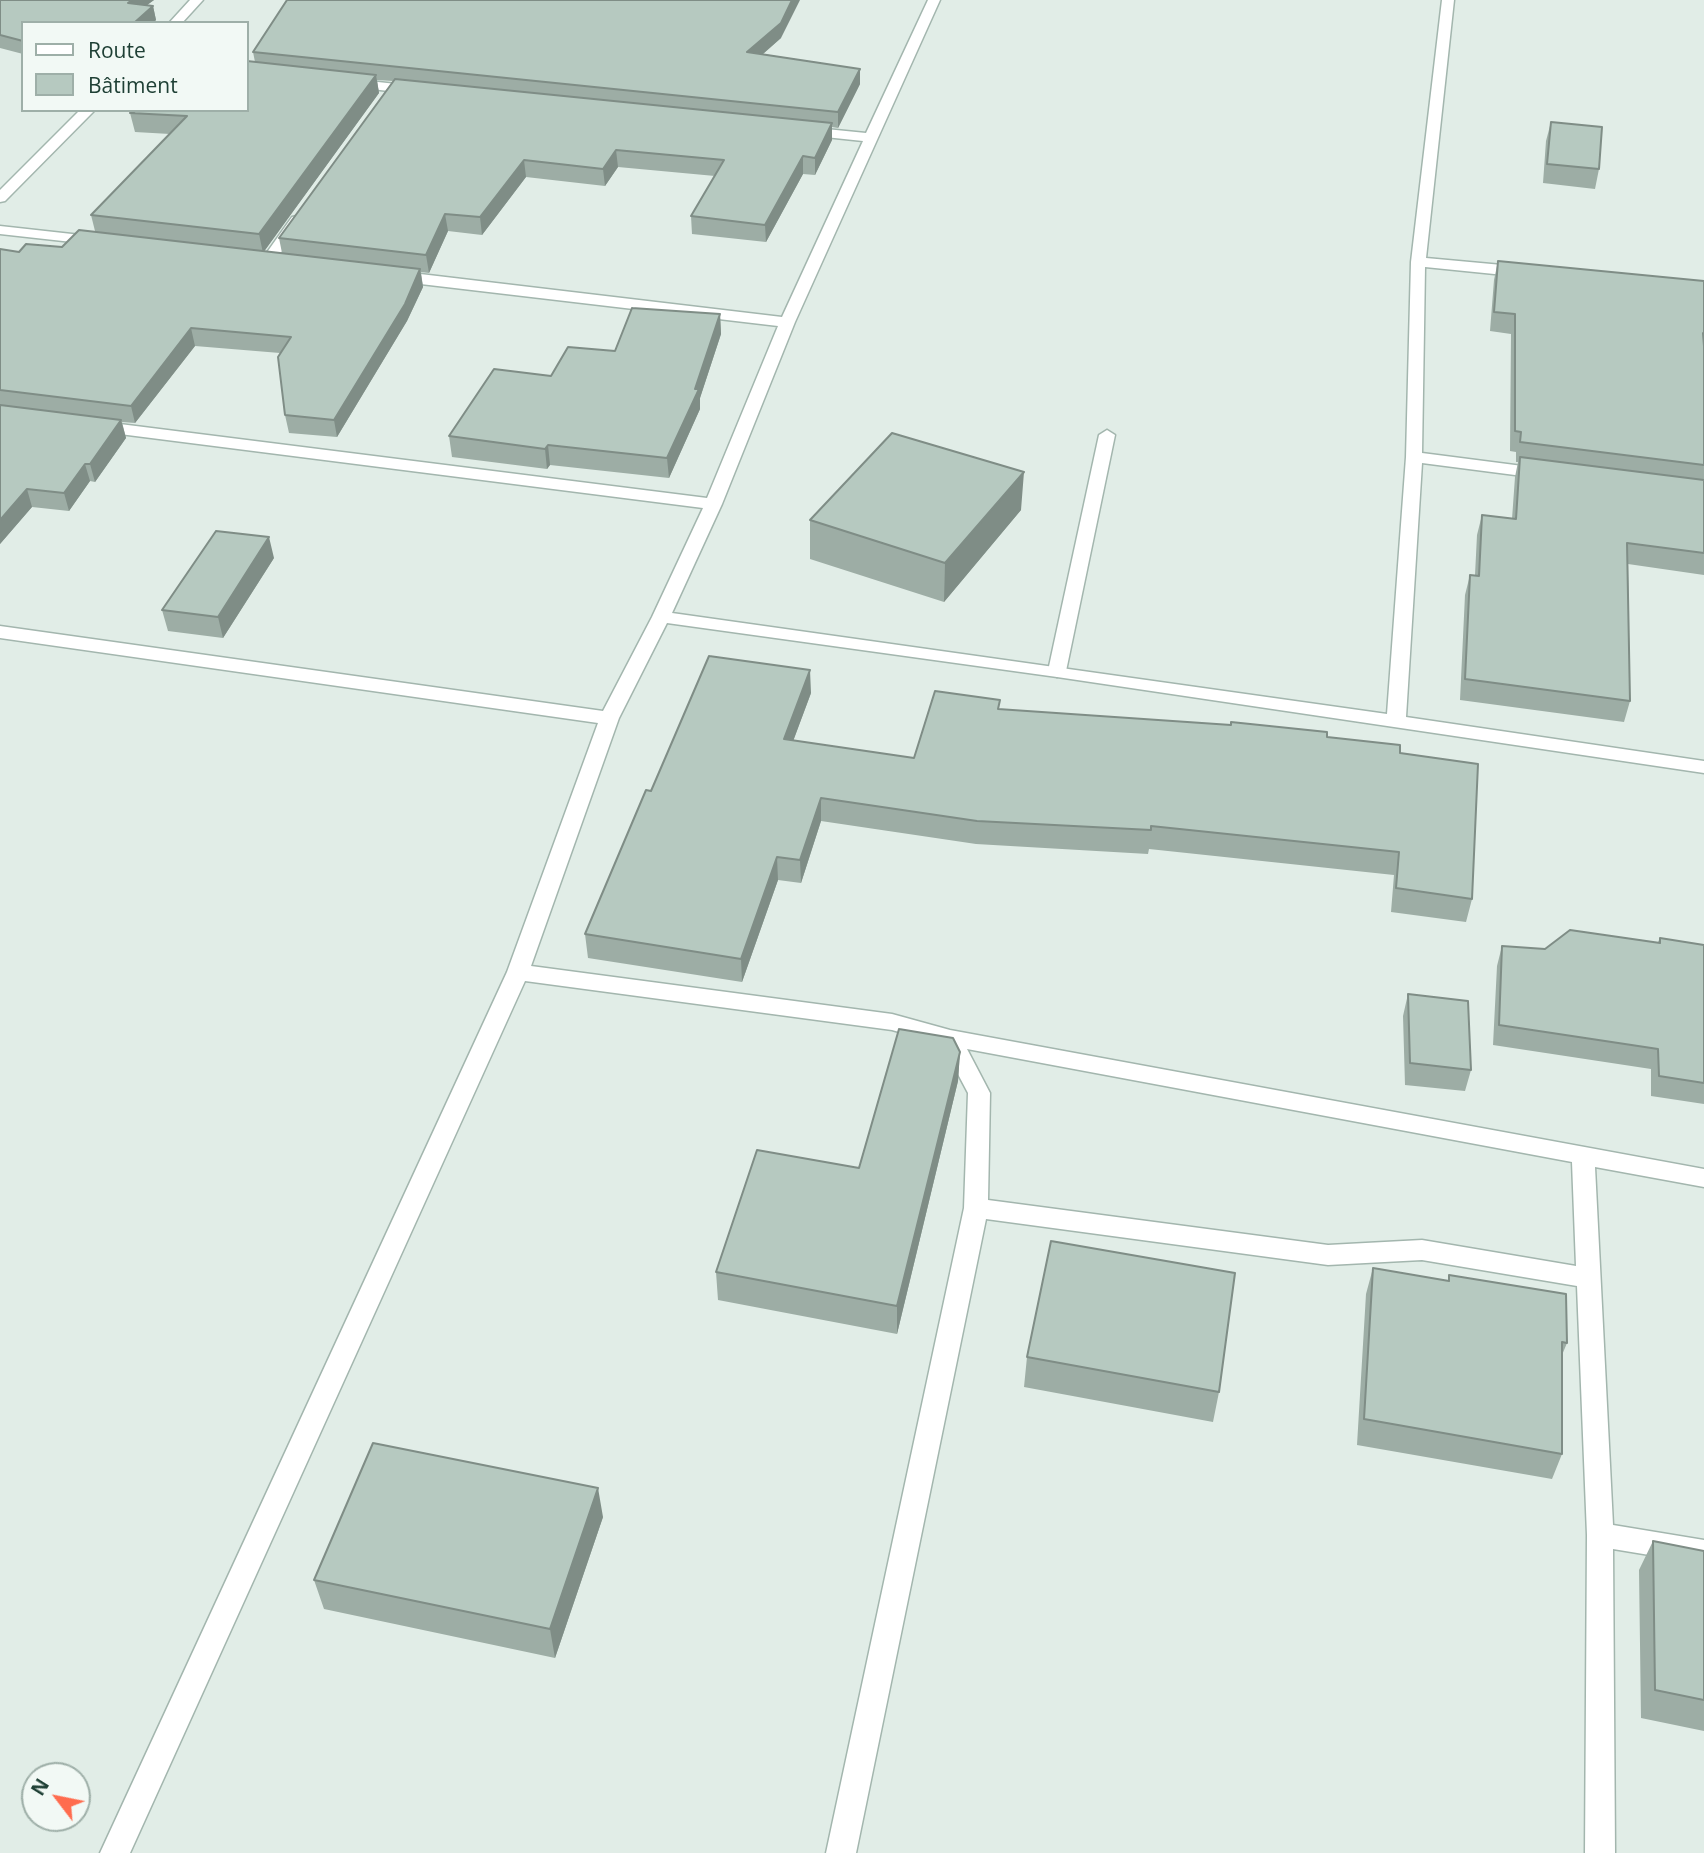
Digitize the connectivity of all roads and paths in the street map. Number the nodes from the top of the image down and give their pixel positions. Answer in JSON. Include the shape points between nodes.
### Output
{"nodes":[{"id":1,"x":197,"y":0,"type":"edge"},
{"id":2,"x":934,"y":0,"type":"edge"},
{"id":3,"x":1448,"y":0,"type":"edge"},
{"id":4,"x":177,"y":21,"type":"edge"},
{"id":5,"x":340,"y":82,"type":"edge"},
{"id":6,"x":424,"y":91,"type":"edge"},
{"id":7,"x":86,"y":112,"type":"edge"},
{"id":8,"x":790,"y":129,"type":"edge"},
{"id":9,"x":871,"y":138,"type":"junction"},
{"id":10,"x":0,"y":198,"type":"edge"},
{"id":11,"x":307,"y":207,"type":"edge"},
{"id":12,"x":0,"y":230,"type":"edge"},
{"id":13,"x":121,"y":244,"type":"edge"},
{"id":14,"x":268,"y":261,"type":"edge"},
{"id":15,"x":1418,"y":262,"type":"junction"},
{"id":16,"x":377,"y":274,"type":"edge"},
{"id":17,"x":1541,"y":274,"type":"edge"},
{"id":18,"x":787,"y":322,"type":"junction"},
{"id":19,"x":82,"y":425,"type":"edge"},
{"id":20,"x":1107,"y":435,"type":"dead end"},
{"id":21,"x":1414,"y":457,"type":"junction"},
{"id":22,"x":1566,"y":476,"type":"edge"},
{"id":23,"x":713,"y":504,"type":"junction"},
{"id":24,"x":661,"y":617,"type":"junction"},
{"id":25,"x":0,"y":632,"type":"edge"},
{"id":26,"x":1057,"y":671,"type":"junction"},
{"id":27,"x":608,"y":718,"type":"junction"},
{"id":28,"x":1396,"y":723,"type":"junction"},
{"id":29,"x":1704,"y":767,"type":"edge"},
{"id":30,"x":518,"y":972,"type":"junction"},
{"id":31,"x":950,"y":1038,"type":"junction"},
{"id":32,"x":1583,"y":1157,"type":"junction"},
{"id":33,"x":1704,"y":1178,"type":"edge"},
{"id":34,"x":976,"y":1208,"type":"junction"},
{"id":35,"x":1588,"y":1278,"type":"junction"},
{"id":36,"x":1600,"y":1535,"type":"junction"},
{"id":37,"x":1704,"y":1552,"type":"edge"},
{"id":38,"x":115,"y":1853,"type":"edge"},
{"id":39,"x":841,"y":1853,"type":"edge"},
{"id":40,"x":1600,"y":1853,"type":"edge"}],
"edges":[{"from":1,"to":4,"type":"street"},
{"from":2,"to":9,"type":"street"},
{"from":3,"to":15,"type":"street"},
{"from":5,"to":6,"type":"street","via":[[389,93]]},
{"from":7,"to":10,"type":"street"},
{"from":8,"to":9,"type":"street"},
{"from":9,"to":18,"type":"street"},
{"from":11,"to":14,"type":"street"},
{"from":12,"to":13,"type":"street"},
{"from":15,"to":17,"type":"street"},
{"from":15,"to":21,"type":"street"},
{"from":16,"to":18,"type":"street"},
{"from":18,"to":23,"type":"street"},
{"from":19,"to":23,"type":"street"},
{"from":20,"to":26,"type":"street"},
{"from":21,"to":22,"type":"street"},
{"from":21,"to":28,"type":"street"},
{"from":23,"to":24,"type":"street"},
{"from":24,"to":26,"type":"street"},
{"from":24,"to":27,"type":"street"},
{"from":25,"to":27,"type":"street"},
{"from":26,"to":28,"type":"street"},
{"from":27,"to":30,"type":"street"},
{"from":28,"to":29,"type":"street"},
{"from":30,"to":31,"type":"street","via":[[892,1022]]},
{"from":30,"to":38,"type":"street"},
{"from":31,"to":32,"type":"street"},
{"from":31,"to":34,"type":"street","via":[[979,1093]]},
{"from":32,"to":33,"type":"street"},
{"from":32,"to":35,"type":"street"},
{"from":34,"to":35,"type":"street","via":[[1328,1255],[1422,1250]]},
{"from":34,"to":39,"type":"street"},
{"from":35,"to":36,"type":"street"},
{"from":36,"to":37,"type":"street"},
{"from":36,"to":40,"type":"street"}]}
